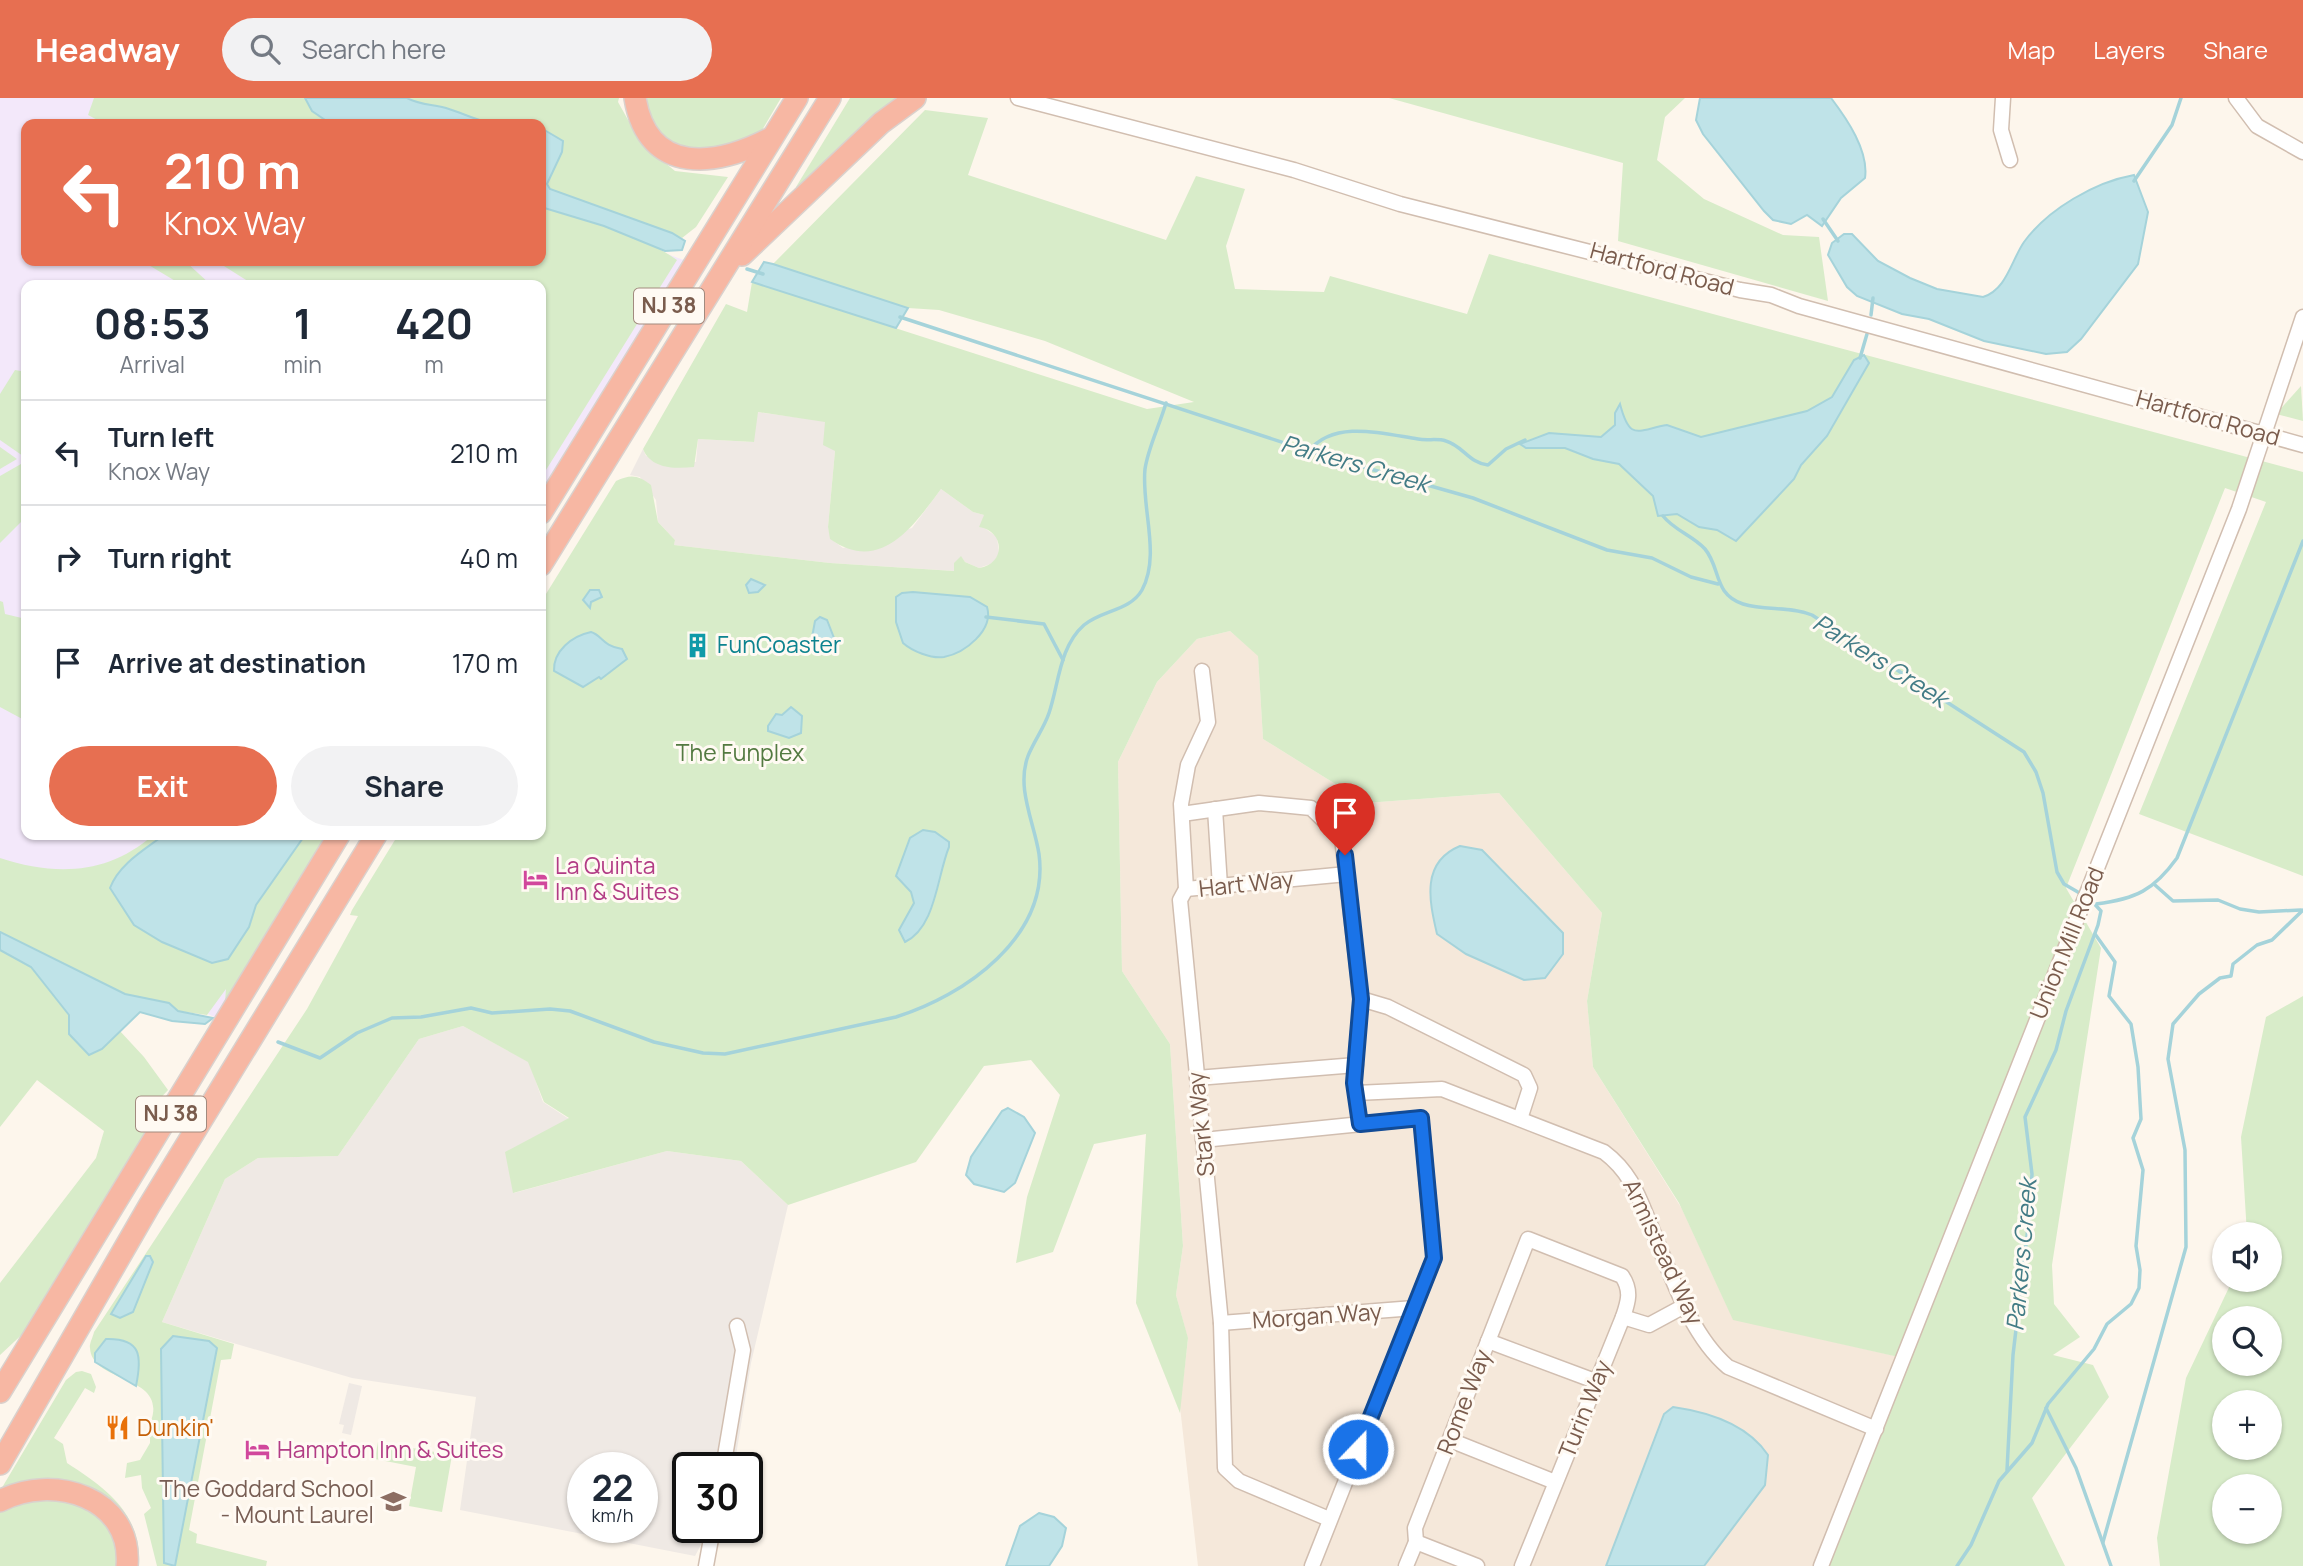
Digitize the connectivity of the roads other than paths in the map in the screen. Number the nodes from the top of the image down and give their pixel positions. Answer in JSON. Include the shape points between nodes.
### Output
{"nodes":[{"id":1,"x":635,"y":98,"type":"edge"},
{"id":2,"x":797,"y":98,"type":"edge"},
{"id":3,"x":830,"y":98,"type":"edge"},
{"id":4,"x":915,"y":98,"type":"edge"},
{"id":5,"x":1018,"y":98,"type":"edge"},
{"id":6,"x":2003,"y":98,"type":"edge"},
{"id":7,"x":2236,"y":98,"type":"edge"},
{"id":8,"x":1051,"y":102,"type":"edge"},
{"id":9,"x":772,"y":137,"type":"junction"},
{"id":10,"x":2303,"y":152,"type":"edge"},
{"id":11,"x":2010,"y":160,"type":"dead end"},
{"id":12,"x":717,"y":278,"type":"junction"},
{"id":13,"x":2303,"y":317,"type":"edge"},
{"id":14,"x":2265,"y":435,"type":"junction"},
{"id":15,"x":2303,"y":445,"type":"edge"},
{"id":16,"x":546,"y":505,"type":"edge"},
{"id":17,"x":546,"y":557,"type":"edge"},
{"id":18,"x":1202,"y":671,"type":"dead end"},
{"id":19,"x":1215,"y":809,"type":"junction"},
{"id":20,"x":1182,"y":814,"type":"junction"},
{"id":21,"x":336,"y":840,"type":"edge"},
{"id":22,"x":373,"y":840,"type":"edge"},
{"id":23,"x":1347,"y":874,"type":"junction"},
{"id":24,"x":1220,"y":886,"type":"junction"},
{"id":25,"x":1186,"y":890,"type":"junction"},
{"id":26,"x":1361,"y":999,"type":"junction"},
{"id":27,"x":1356,"y":1065,"type":"junction"},
{"id":28,"x":1197,"y":1078,"type":"junction"},
{"id":29,"x":1356,"y":1093,"type":"junction"},
{"id":30,"x":1520,"y":1119,"type":"junction"},
{"id":31,"x":1360,"y":1124,"type":"junction"},
{"id":32,"x":1203,"y":1140,"type":"junction"},
{"id":33,"x":1528,"y":1239,"type":"joint"},
{"id":34,"x":1686,"y":1305,"type":"junction"},
{"id":35,"x":1414,"y":1308,"type":"junction"},
{"id":36,"x":1623,"y":1317,"type":"junction"},
{"id":37,"x":1221,"y":1323,"type":"junction"},
{"id":38,"x":737,"y":1326,"type":"dead end"},
{"id":39,"x":34,"y":1336,"type":"junction"},
{"id":40,"x":1488,"y":1340,"type":"junction"},
{"id":41,"x":0,"y":1364,"type":"edge"},
{"id":42,"x":1595,"y":1381,"type":"junction"},
{"id":43,"x":0,"y":1392,"type":"edge"},
{"id":44,"x":1876,"y":1429,"type":"junction"},
{"id":45,"x":1450,"y":1440,"type":"junction"},
{"id":46,"x":726,"y":1452,"type":"edge"},
{"id":47,"x":0,"y":1464,"type":"edge"},
{"id":48,"x":1555,"y":1482,"type":"junction"},
{"id":49,"x":0,"y":1501,"type":"edge"},
{"id":50,"x":1329,"y":1519,"type":"junction"},
{"id":51,"x":1416,"y":1542,"type":"junction"},
{"id":52,"x":710,"y":1543,"type":"edge"},
{"id":53,"x":127,"y":1566,"type":"edge"},
{"id":54,"x":706,"y":1566,"type":"edge"},
{"id":55,"x":1312,"y":1566,"type":"edge"},
{"id":56,"x":1406,"y":1566,"type":"edge"},
{"id":57,"x":1477,"y":1566,"type":"edge"},
{"id":58,"x":1522,"y":1566,"type":"edge"},
{"id":59,"x":1821,"y":1566,"type":"edge"}],
"edges":[{"from":1,"to":9,"type":"highway","via":[[650,135],[678,156],[712,160]]},
{"from":2,"to":9,"type":"highway","number":"NJ 38"},
{"from":3,"to":12,"type":"highway","number":"NJ 38"},
{"from":4,"to":12,"type":"highway","via":[[881,123]]},
{"from":5,"to":8,"type":"street","name":"Hartford Road"},
{"from":6,"to":11,"type":"street","via":[[2001,130]]},
{"from":7,"to":10,"type":"street","via":[[2257,126]]},
{"from":8,"to":14,"type":"street","name":"Hartford Road","via":[[1487,227],[1771,295]]},
{"from":9,"to":16,"type":"highway","number":"NJ 38"},
{"from":12,"to":17,"type":"highway","number":"NJ 38"},
{"from":13,"to":14,"type":"street","name":"Union Mill Road"},
{"from":14,"to":15,"type":"street","name":"Hartford Road"},
{"from":14,"to":44,"type":"street","name":"Union Mill Road"},
{"from":18,"to":20,"type":"street","name":"Stark Way","via":[[1208,722],[1188,765]]},
{"from":19,"to":20,"type":"street"},
{"from":19,"to":23,"type":"street","via":[[1259,803],[1311,808],[1342,838]]},
{"from":19,"to":24,"type":"street"},
{"from":20,"to":25,"type":"street","name":"Stark Way"},
{"from":21,"to":39,"type":"highway","number":"NJ 38"},
{"from":22,"to":47,"type":"highway","number":"NJ 38","via":[[149,1206]]},
{"from":23,"to":24,"type":"street","name":"Hart Way"},
{"from":23,"to":26,"type":"street"},
{"from":24,"to":25,"type":"street","name":"Hart Way"},
{"from":25,"to":28,"type":"street","name":"Stark Way","via":[[1180,900]]},
{"from":26,"to":27,"type":"street"},
{"from":26,"to":30,"type":"street","via":[[1388,1007],[1524,1075],[1530,1088]]},
{"from":27,"to":28,"type":"street"},
{"from":27,"to":29,"type":"street"},
{"from":28,"to":32,"type":"street","name":"Stark Way"},
{"from":29,"to":30,"type":"street","name":"Armistead Way","via":[[1442,1089]]},
{"from":29,"to":31,"type":"street"},
{"from":30,"to":34,"type":"street","name":"Armistead Way","via":[[1604,1152],[1620,1164],[1634,1183]]},
{"from":31,"to":32,"type":"street"},
{"from":31,"to":35,"type":"street","via":[[1421,1118],[1434,1258]]},
{"from":32,"to":37,"type":"street","name":"Stark Way"},
{"from":33,"to":36,"type":"street","name":"Turin Way","via":[[1622,1276],[1629,1299]]},
{"from":33,"to":40,"type":"street","name":"Rome Way"},
{"from":34,"to":36,"type":"street","via":[[1648,1325]]},
{"from":34,"to":44,"type":"street","name":"Armistead Way","via":[[1708,1346],[1728,1367]]},
{"from":35,"to":37,"type":"street","name":"Morgan Way"},
{"from":35,"to":50,"type":"street"},
{"from":36,"to":42,"type":"street","name":"Turin Way"},
{"from":37,"to":50,"type":"street","name":"Stark Way","via":[[1225,1468],[1239,1481]]},
{"from":38,"to":46,"type":"street","via":[[743,1350]]},
{"from":39,"to":41,"type":"highway"},
{"from":39,"to":43,"type":"highway","number":"NJ 38"},
{"from":40,"to":42,"type":"street"},
{"from":40,"to":45,"type":"street","name":"Rome Way"},
{"from":42,"to":48,"type":"street","name":"Turin Way"},
{"from":44,"to":59,"type":"street","name":"Union Mill Road"},
{"from":45,"to":48,"type":"street"},
{"from":45,"to":51,"type":"street","name":"Rome Way","via":[[1416,1528]]},
{"from":48,"to":58,"type":"street","name":"Turin Way"},
{"from":49,"to":53,"type":"highway","via":[[28,1489],[82,1494],[113,1518],[123,1535]]},
{"from":50,"to":55,"type":"street"},
{"from":51,"to":56,"type":"street","name":"Rome Way"},
{"from":51,"to":57,"type":"street"},
{"from":52,"to":54,"type":"street"}]}
